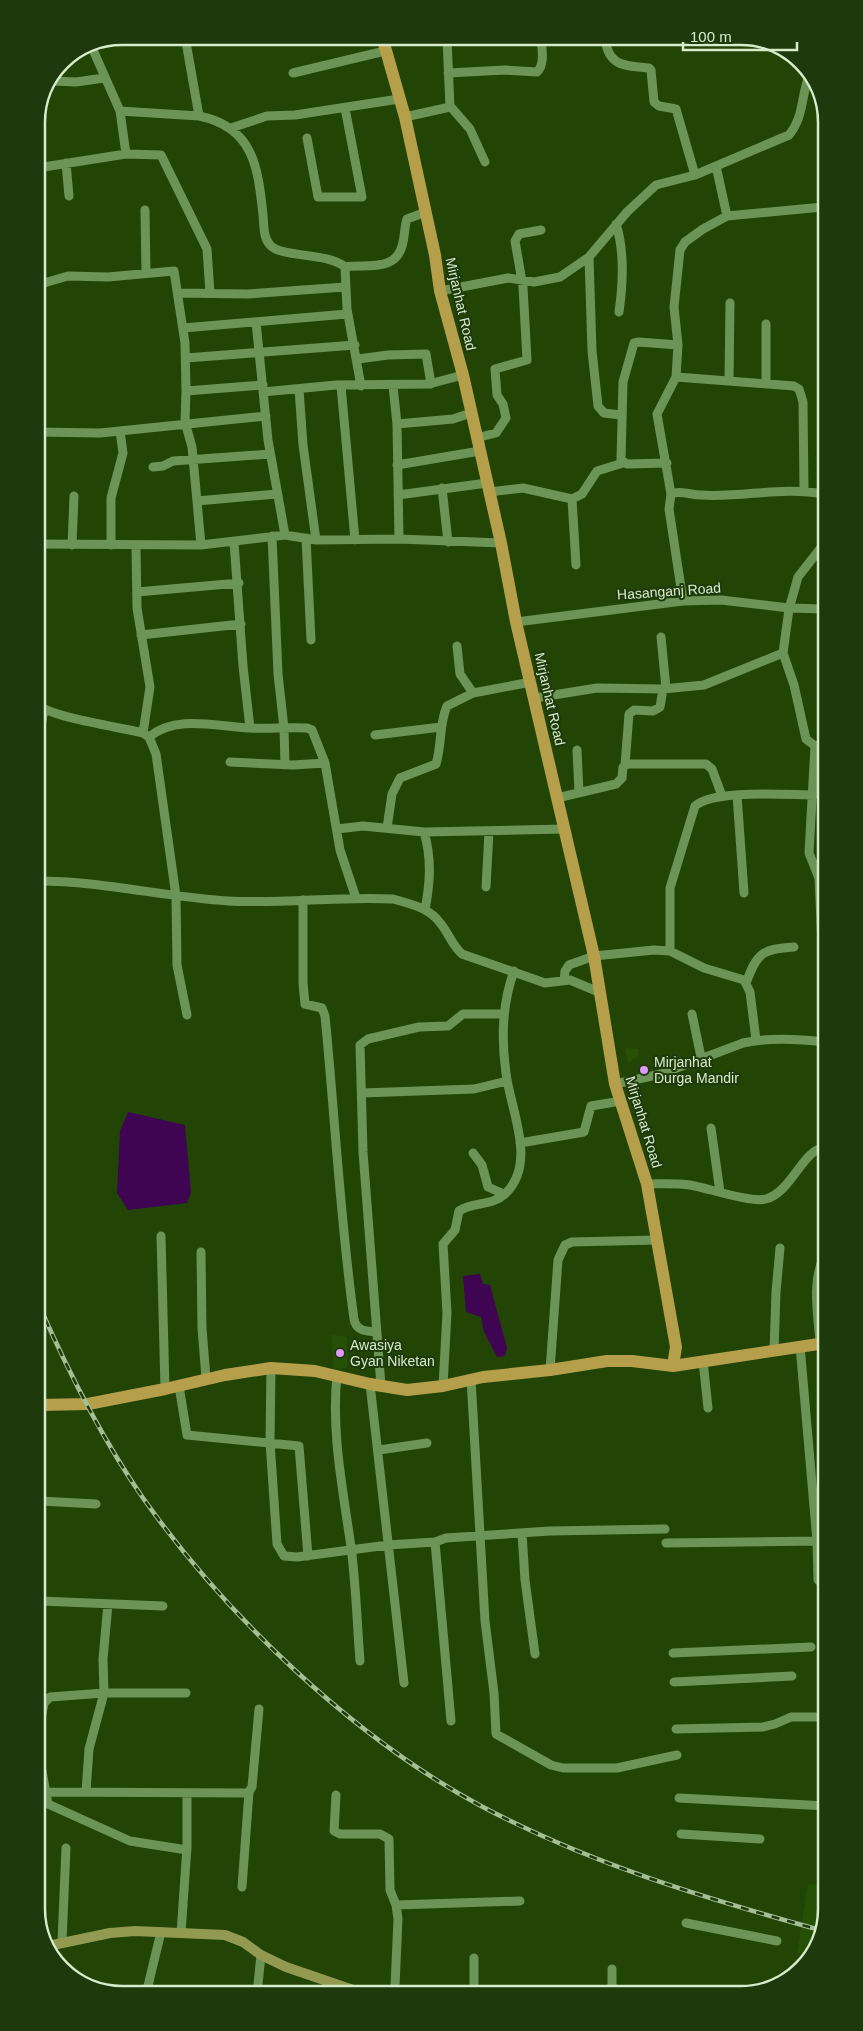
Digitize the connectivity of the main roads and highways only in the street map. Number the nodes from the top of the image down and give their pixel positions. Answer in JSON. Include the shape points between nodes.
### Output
{"nodes":[{"id":1,"x":384,"y":46,"type":"edge"},
{"id":2,"x":818,"y":1344,"type":"edge"},
{"id":3,"x":673,"y":1366,"type":"junction"},
{"id":4,"x":45,"y":1405,"type":"edge"}],
"edges":[{"from":1,"to":3,"type":"main road","name":"Mirjanhat Road","via":[[405,117],[440,290],[463,375],[516,622],[594,956],[615,1084],[647,1184],[676,1347]]},
{"from":2,"to":3,"type":"main road"},
{"from":3,"to":4,"type":"main road","via":[[632,1360],[607,1361],[407,1390],[337,1375],[271,1368],[206,1378],[88,1404]]}]}
